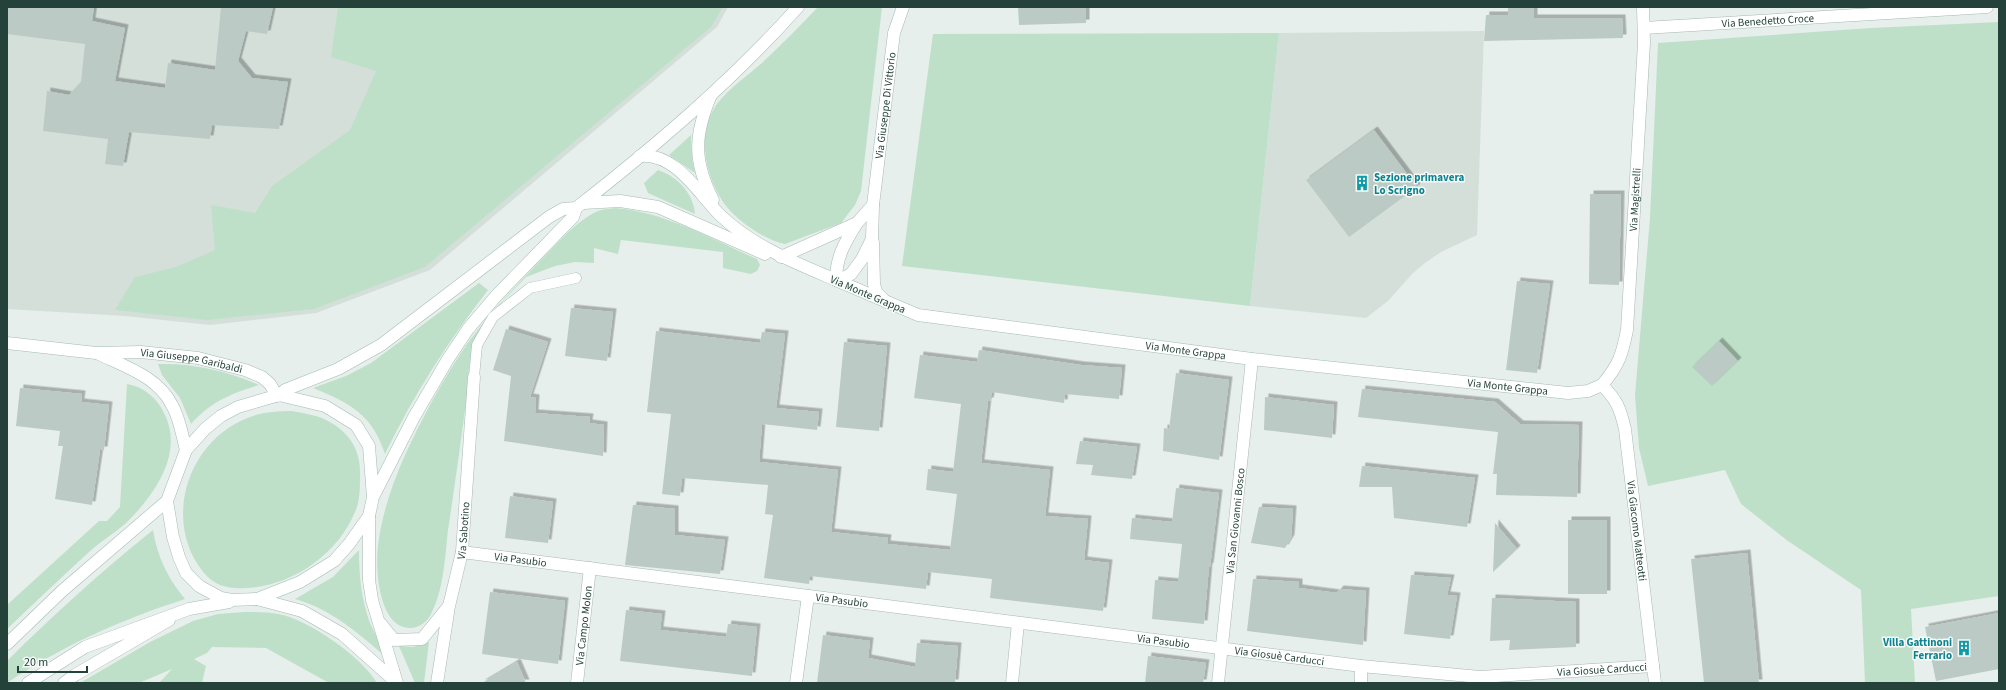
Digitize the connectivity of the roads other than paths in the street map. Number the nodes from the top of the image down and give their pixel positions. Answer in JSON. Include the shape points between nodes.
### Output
{"nodes":[{"id":1,"x":798,"y":7,"type":"edge"},
{"id":2,"x":903,"y":7,"type":"edge"},
{"id":3,"x":1643,"y":7,"type":"edge"},
{"id":4,"x":1987,"y":7,"type":"edge"},
{"id":5,"x":1644,"y":28,"type":"junction"},
{"id":6,"x":713,"y":92,"type":"junction"},
{"id":7,"x":640,"y":156,"type":"junction"},
{"id":8,"x":580,"y":205,"type":"junction"},
{"id":9,"x":873,"y":205,"type":"junction"},
{"id":10,"x":721,"y":216,"type":"junction"},
{"id":11,"x":857,"y":223,"type":"junction"},
{"id":12,"x":872,"y":238,"type":"junction"},
{"id":13,"x":781,"y":256,"type":"junction"},
{"id":14,"x":576,"y":278,"type":"dead end"},
{"id":15,"x":837,"y":281,"type":"junction"},
{"id":16,"x":886,"y":302,"type":"junction"},
{"id":17,"x":7,"y":343,"type":"edge"},
{"id":18,"x":96,"y":353,"type":"junction"},
{"id":19,"x":1252,"y":359,"type":"junction"},
{"id":20,"x":474,"y":377,"type":"joint"},
{"id":21,"x":1602,"y":385,"type":"junction"},
{"id":22,"x":278,"y":395,"type":"junction"},
{"id":23,"x":186,"y":450,"type":"junction"},
{"id":24,"x":373,"y":497,"type":"junction"},
{"id":25,"x":167,"y":501,"type":"junction"},
{"id":26,"x":369,"y":516,"type":"junction"},
{"id":27,"x":462,"y":552,"type":"junction"},
{"id":28,"x":590,"y":568,"type":"junction"},
{"id":29,"x":808,"y":596,"type":"junction"},
{"id":30,"x":257,"y":599,"type":"junction"},
{"id":31,"x":240,"y":600,"type":"junction"},
{"id":32,"x":449,"y":606,"type":"junction"},
{"id":33,"x":189,"y":609,"type":"junction"},
{"id":34,"x":378,"y":621,"type":"junction"},
{"id":35,"x":1018,"y":623,"type":"junction"},
{"id":36,"x":7,"y":644,"type":"edge"},
{"id":37,"x":1222,"y":648,"type":"junction"},
{"id":38,"x":1361,"y":666,"type":"junction"},
{"id":39,"x":1653,"y":666,"type":"junction"},
{"id":40,"x":396,"y":682,"type":"edge"},
{"id":41,"x":28,"y":683,"type":"edge"},
{"id":42,"x":64,"y":683,"type":"edge"},
{"id":43,"x":437,"y":683,"type":"edge"},
{"id":44,"x":577,"y":683,"type":"edge"},
{"id":45,"x":796,"y":683,"type":"edge"},
{"id":46,"x":1012,"y":683,"type":"edge"},
{"id":47,"x":1218,"y":683,"type":"edge"},
{"id":48,"x":1361,"y":683,"type":"edge"},
{"id":49,"x":1655,"y":683,"type":"edge"}],
"edges":[{"from":1,"to":6,"type":"street"},
{"from":2,"to":9,"type":"street","name":"Via Giuseppe Di Vittorio","via":[[894,33]]},
{"from":3,"to":5,"type":"street","name":"Via Magistrelli"},
{"from":4,"to":5,"type":"street","name":"Via Benedetto Croce"},
{"from":5,"to":21,"type":"street","name":"Via Magistrelli","via":[[1627,330],[1615,370]]},
{"from":6,"to":7,"type":"street"},
{"from":6,"to":10,"type":"street","name":"Via Monte Grappa","via":[[699,129],[698,146],[706,187]]},
{"from":7,"to":8,"type":"street"},
{"from":7,"to":10,"type":"street","name":"Via Monte Grappa","via":[[657,157],[672,166],[686,177]]},
{"from":8,"to":13,"type":"street","name":"Via Monte Grappa","via":[[620,201],[658,207],[766,254]]},
{"from":8,"to":22,"type":"street","via":[[563,209],[549,218],[365,355]]},
{"from":8,"to":24,"type":"street","via":[[573,217],[496,296],[468,329],[414,417]]},
{"from":9,"to":11,"type":"street"},
{"from":9,"to":12,"type":"street","name":"Via Giuseppe Di Vittorio"},
{"from":10,"to":13,"type":"street","name":"Via Monte Grappa","via":[[744,234]]},
{"from":11,"to":13,"type":"street"},
{"from":11,"to":15,"type":"street","via":[[838,256]]},
{"from":12,"to":15,"type":"street","name":"Via Giuseppe Di Vittorio","via":[[852,274]]},
{"from":12,"to":16,"type":"street","name":"Via Giuseppe Di Vittorio","via":[[874,284],[876,292]]},
{"from":13,"to":15,"type":"street","name":"Via Monte Grappa"},
{"from":14,"to":20,"type":"lane","via":[[530,288],[493,317],[477,345]]},
{"from":15,"to":16,"type":"street","name":"Via Monte Grappa"},
{"from":16,"to":19,"type":"street","name":"Via Monte Grappa","via":[[918,315]]},
{"from":17,"to":18,"type":"street","name":"Via Giuseppe Garibaldi"},
{"from":18,"to":22,"type":"street","name":"Via Giuseppe Garibaldi","via":[[141,352],[198,358],[262,377]]},
{"from":18,"to":23,"type":"street","name":"Via Giuseppe Garibaldi","via":[[141,374],[165,394],[178,417]]},
{"from":19,"to":21,"type":"street","name":"Via Monte Grappa","via":[[1568,393],[1588,391]]},
{"from":19,"to":37,"type":"street","name":"Via San Giovanni Bosco"},
{"from":20,"to":27,"type":"street","name":"Via Sabotino"},
{"from":21,"to":39,"type":"street","name":"Via Giacomo Matteotti","via":[[1618,404],[1625,429]]},
{"from":22,"to":23,"type":"street","via":[[238,407],[221,416]]},
{"from":22,"to":24,"type":"street","via":[[326,406],[356,425],[369,446]]},
{"from":23,"to":25,"type":"street"},
{"from":24,"to":26,"type":"street"},
{"from":25,"to":31,"type":"street","via":[[173,537],[186,573],[199,586],[213,594],[221,598]]},
{"from":25,"to":36,"type":"street","via":[[62,591]]},
{"from":26,"to":30,"type":"street","via":[[334,561],[300,582]]},
{"from":26,"to":34,"type":"street","via":[[369,580]]},
{"from":27,"to":28,"type":"street","name":"Via Pasubio"},
{"from":27,"to":32,"type":"street","name":"Via Sabotino"},
{"from":28,"to":29,"type":"street","name":"Via Pasubio"},
{"from":28,"to":44,"type":"street","name":"Via Campo Molon"},
{"from":29,"to":35,"type":"street","name":"Via Pasubio"},
{"from":29,"to":45,"type":"street"},
{"from":30,"to":31,"type":"street"},
{"from":30,"to":40,"type":"street","via":[[302,611],[336,630]]},
{"from":31,"to":33,"type":"street"},
{"from":32,"to":34,"type":"street","via":[[422,639],[394,640]]},
{"from":32,"to":43,"type":"street","name":"Via Sabotino"},
{"from":33,"to":41,"type":"street","via":[[85,647]]},
{"from":33,"to":42,"type":"street"},
{"from":34,"to":40,"type":"street"},
{"from":35,"to":37,"type":"street","name":"Via Pasubio"},
{"from":35,"to":46,"type":"street"},
{"from":37,"to":38,"type":"street","name":"Via Giosuè Carducci"},
{"from":37,"to":47,"type":"street","name":"Via San Giovanni Bosco"},
{"from":38,"to":39,"type":"street","name":"Via Giosuè Carducci","via":[[1480,677]]},
{"from":38,"to":48,"type":"street"},
{"from":39,"to":49,"type":"street","name":"Via Giacomo Matteotti"}]}
